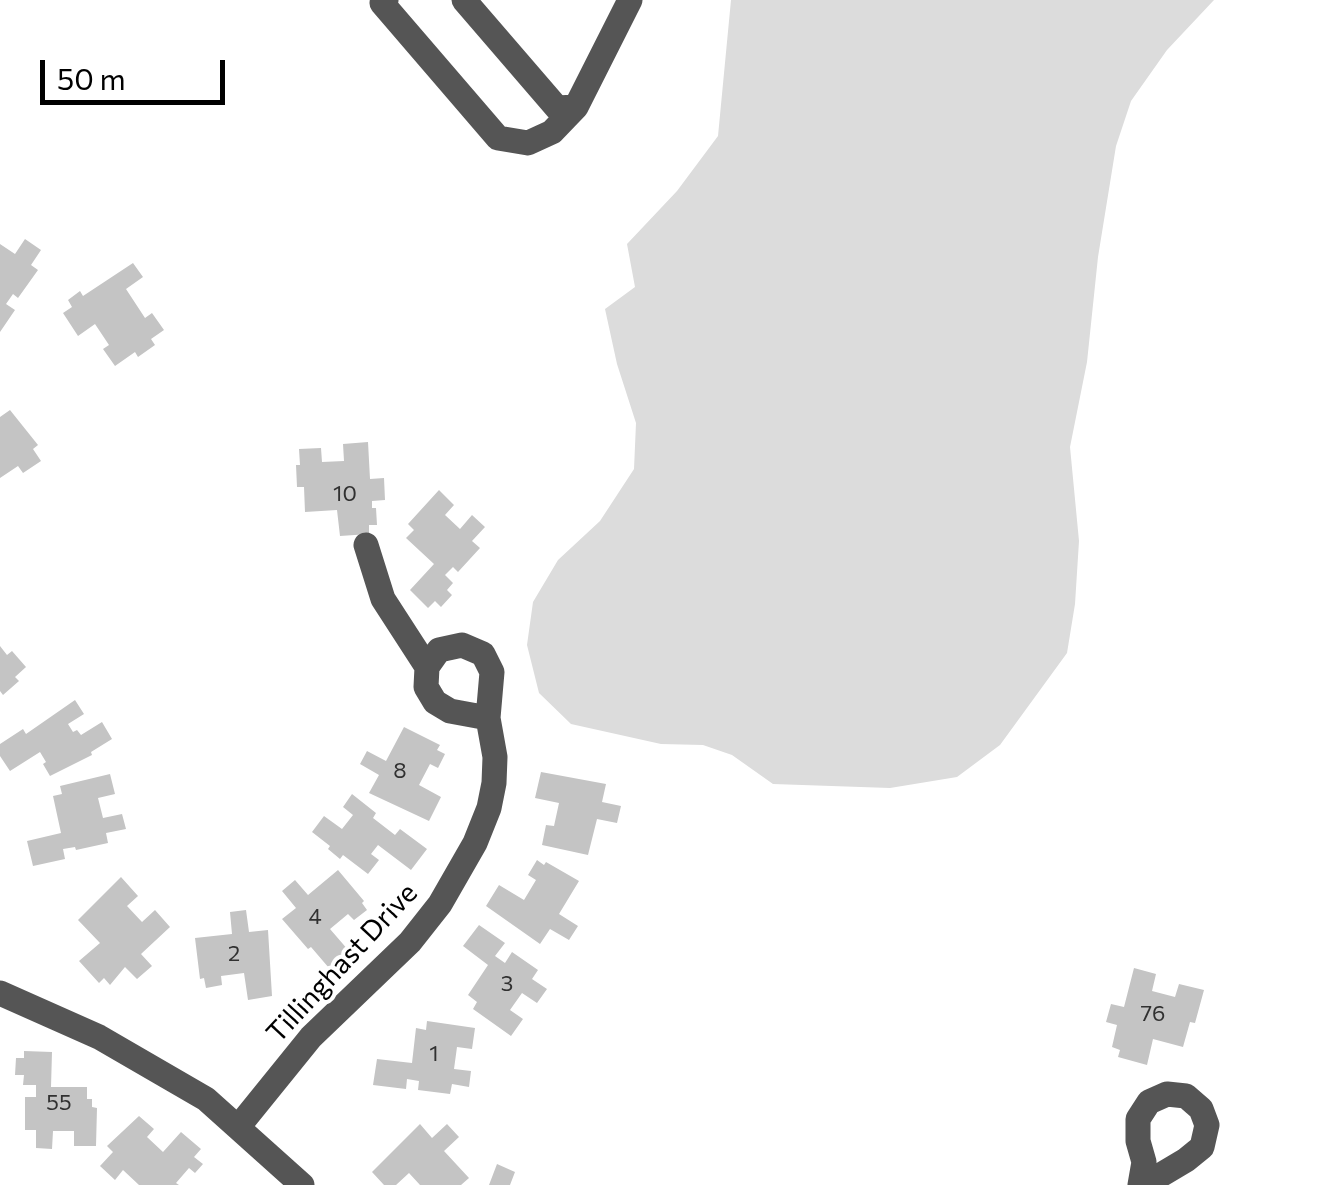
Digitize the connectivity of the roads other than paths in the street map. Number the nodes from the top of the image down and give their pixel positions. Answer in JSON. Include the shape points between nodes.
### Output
{"nodes":[{"id":1,"x":386,"y":0,"type":"edge"},
{"id":2,"x":464,"y":0,"type":"edge"},
{"id":3,"x":630,"y":0,"type":"edge"},
{"id":4,"x":576,"y":107,"type":"junction"},
{"id":5,"x":366,"y":545,"type":"dead end"},
{"id":6,"x":427,"y":668,"type":"junction"},
{"id":7,"x":488,"y":718,"type":"junction"},
{"id":8,"x":0,"y":993,"type":"edge"},
{"id":9,"x":240,"y":1126,"type":"junction"},
{"id":10,"x":302,"y":1185,"type":"edge"}],
"edges":[{"from":1,"to":4,"type":"street","via":[[382,4],[498,138],[528,143],[552,132]]},
{"from":2,"to":4,"type":"street","via":[[557,108]]},
{"from":3,"to":4,"type":"street"},
{"from":5,"to":6,"type":"street","via":[[383,599]]},
{"from":6,"to":7,"type":"street","via":[[426,687],[435,702]]},
{"from":6,"to":7,"type":"street","name":"Tillinghast Drive","via":[[439,650],[462,644],[482,654],[492,672]]},
{"from":7,"to":9,"type":"street","name":"Tillinghast Drive","via":[[495,757],[489,808],[459,874],[410,942],[289,1060]]},
{"from":8,"to":9,"type":"street","via":[[99,1036]]},
{"from":9,"to":10,"type":"street"}]}
